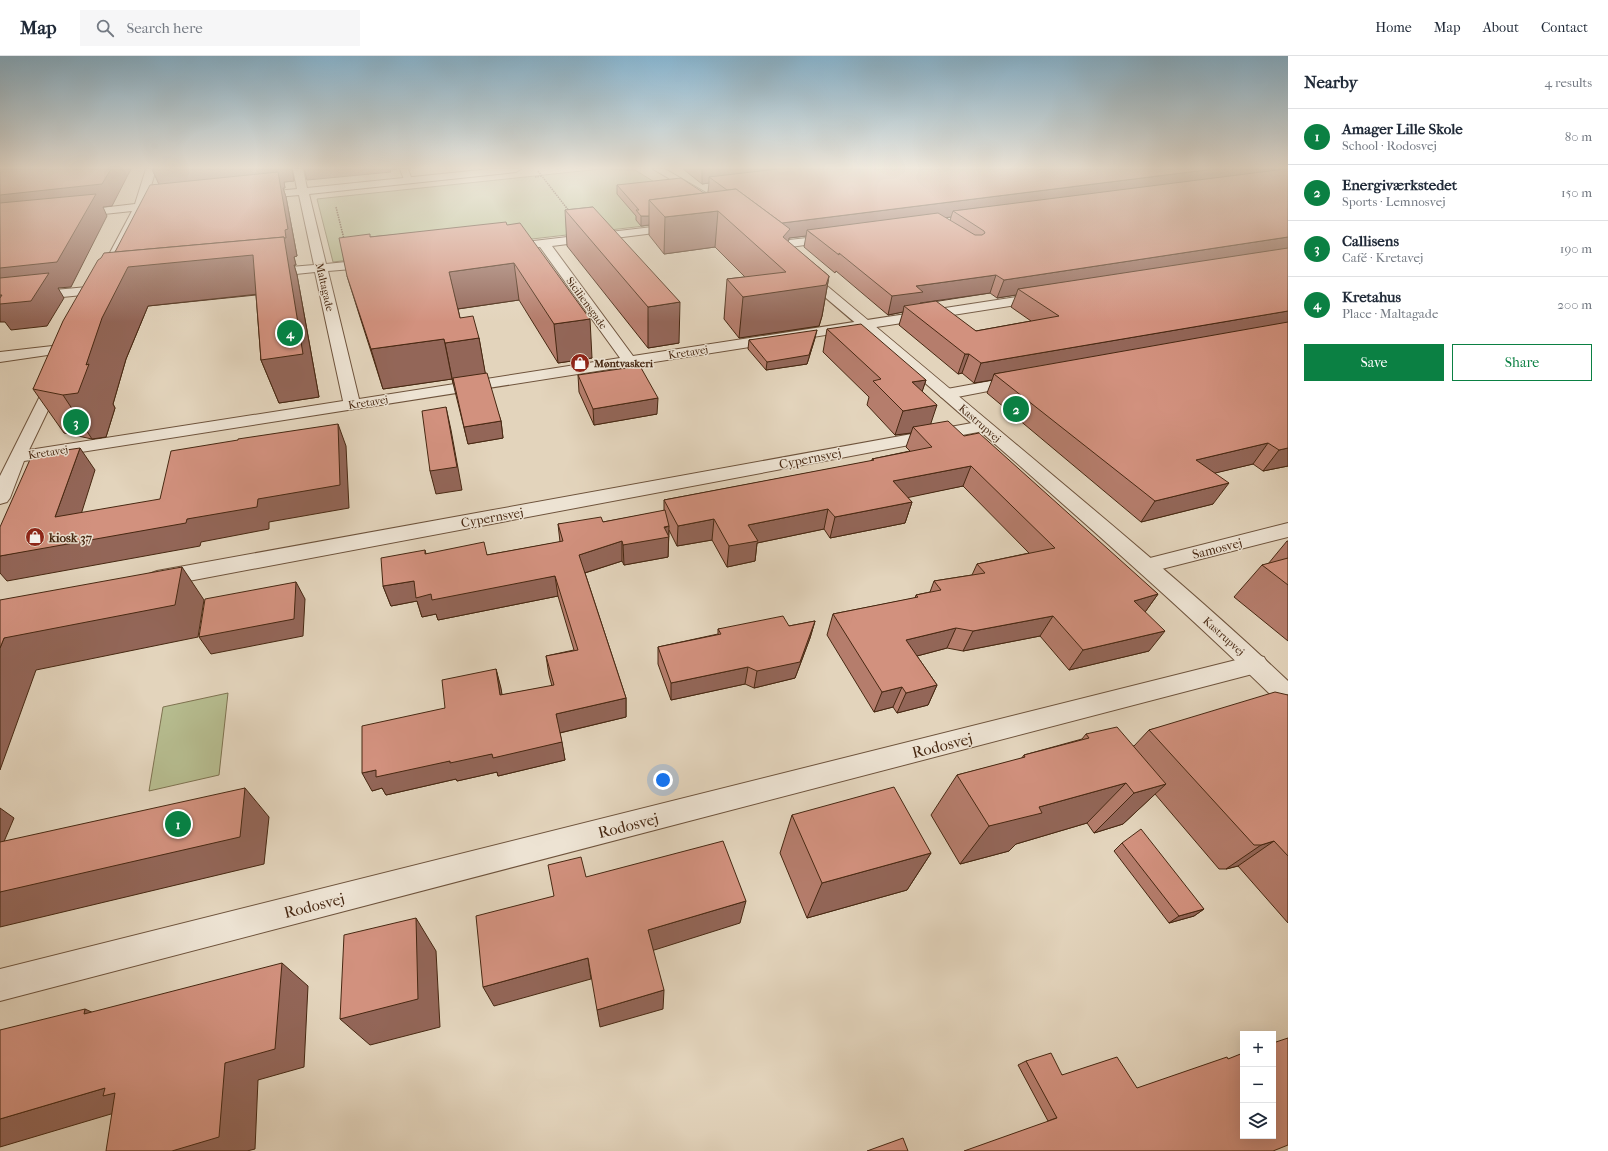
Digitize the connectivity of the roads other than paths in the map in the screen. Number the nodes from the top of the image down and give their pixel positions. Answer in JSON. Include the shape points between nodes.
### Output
{"nodes":[{"id":1,"x":133,"y":220,"type":"edge"},
{"id":2,"x":309,"y":220,"type":"edge"},
{"id":3,"x":691,"y":225,"type":"edge"},
{"id":4,"x":842,"y":237,"type":"edge"},
{"id":5,"x":544,"y":244,"type":"junction"},
{"id":6,"x":493,"y":250,"type":"edge"},
{"id":7,"x":388,"y":261,"type":"edge"},
{"id":8,"x":320,"y":268,"type":"junction"},
{"id":9,"x":258,"y":274,"type":"edge"},
{"id":10,"x":119,"y":288,"type":"edge"},
{"id":11,"x":96,"y":290,"type":"junction"},
{"id":12,"x":1054,"y":295,"type":"edge"},
{"id":13,"x":0,"y":299,"type":"edge"},
{"id":14,"x":90,"y":304,"type":"edge"},
{"id":15,"x":867,"y":325,"type":"junction"},
{"id":16,"x":0,"y":357,"type":"edge"},
{"id":17,"x":629,"y":361,"type":"junction"},
{"id":18,"x":1030,"y":379,"type":"edge"},
{"id":19,"x":947,"y":394,"type":"junction"},
{"id":20,"x":352,"y":404,"type":"junction"},
{"id":21,"x":983,"y":426,"type":"junction"},
{"id":22,"x":17,"y":457,"type":"junction"},
{"id":23,"x":0,"y":498,"type":"edge"},
{"id":24,"x":1288,"y":530,"type":"edge"},
{"id":25,"x":1146,"y":566,"type":"junction"},
{"id":26,"x":141,"y":582,"type":"edge"},
{"id":27,"x":1256,"y":664,"type":"junction"},
{"id":28,"x":1288,"y":696,"type":"edge"},
{"id":29,"x":0,"y":985,"type":"edge"}],
"edges":[{"from":1,"to":11,"type":"street"},
{"from":2,"to":8,"type":"street","name":"Maltagade"},
{"from":3,"to":5,"type":"street"},
{"from":4,"to":15,"type":"street","name":"Kastrupvej","via":[[766,242]]},
{"from":5,"to":6,"type":"street"},
{"from":5,"to":17,"type":"street","name":"Siciliensgade"},
{"from":7,"to":8,"type":"street"},
{"from":8,"to":9,"type":"street"},
{"from":8,"to":20,"type":"street","name":"Maltagade"},
{"from":10,"to":11,"type":"street"},
{"from":11,"to":13,"type":"street"},
{"from":11,"to":14,"type":"street"},
{"from":12,"to":15,"type":"street","name":"Kretavej"},
{"from":15,"to":17,"type":"street","name":"Kretavej"},
{"from":15,"to":19,"type":"street","name":"Kastrupvej"},
{"from":16,"to":22,"type":"street","via":[[72,343]]},
{"from":17,"to":20,"type":"street","name":"Kretavej"},
{"from":18,"to":19,"type":"street"},
{"from":19,"to":21,"type":"street","name":"Kastrupvej"},
{"from":20,"to":22,"type":"street","name":"Kretavej"},
{"from":21,"to":25,"type":"street","name":"Kastrupvej"},
{"from":21,"to":26,"type":"street","name":"Cypernsvej"},
{"from":22,"to":23,"type":"street"},
{"from":24,"to":25,"type":"street","name":"Samosvej"},
{"from":25,"to":27,"type":"street","name":"Kastrupvej"},
{"from":27,"to":28,"type":"street","name":"Kastrupvej"},
{"from":27,"to":29,"type":"street","name":"Rodosvej"}]}
